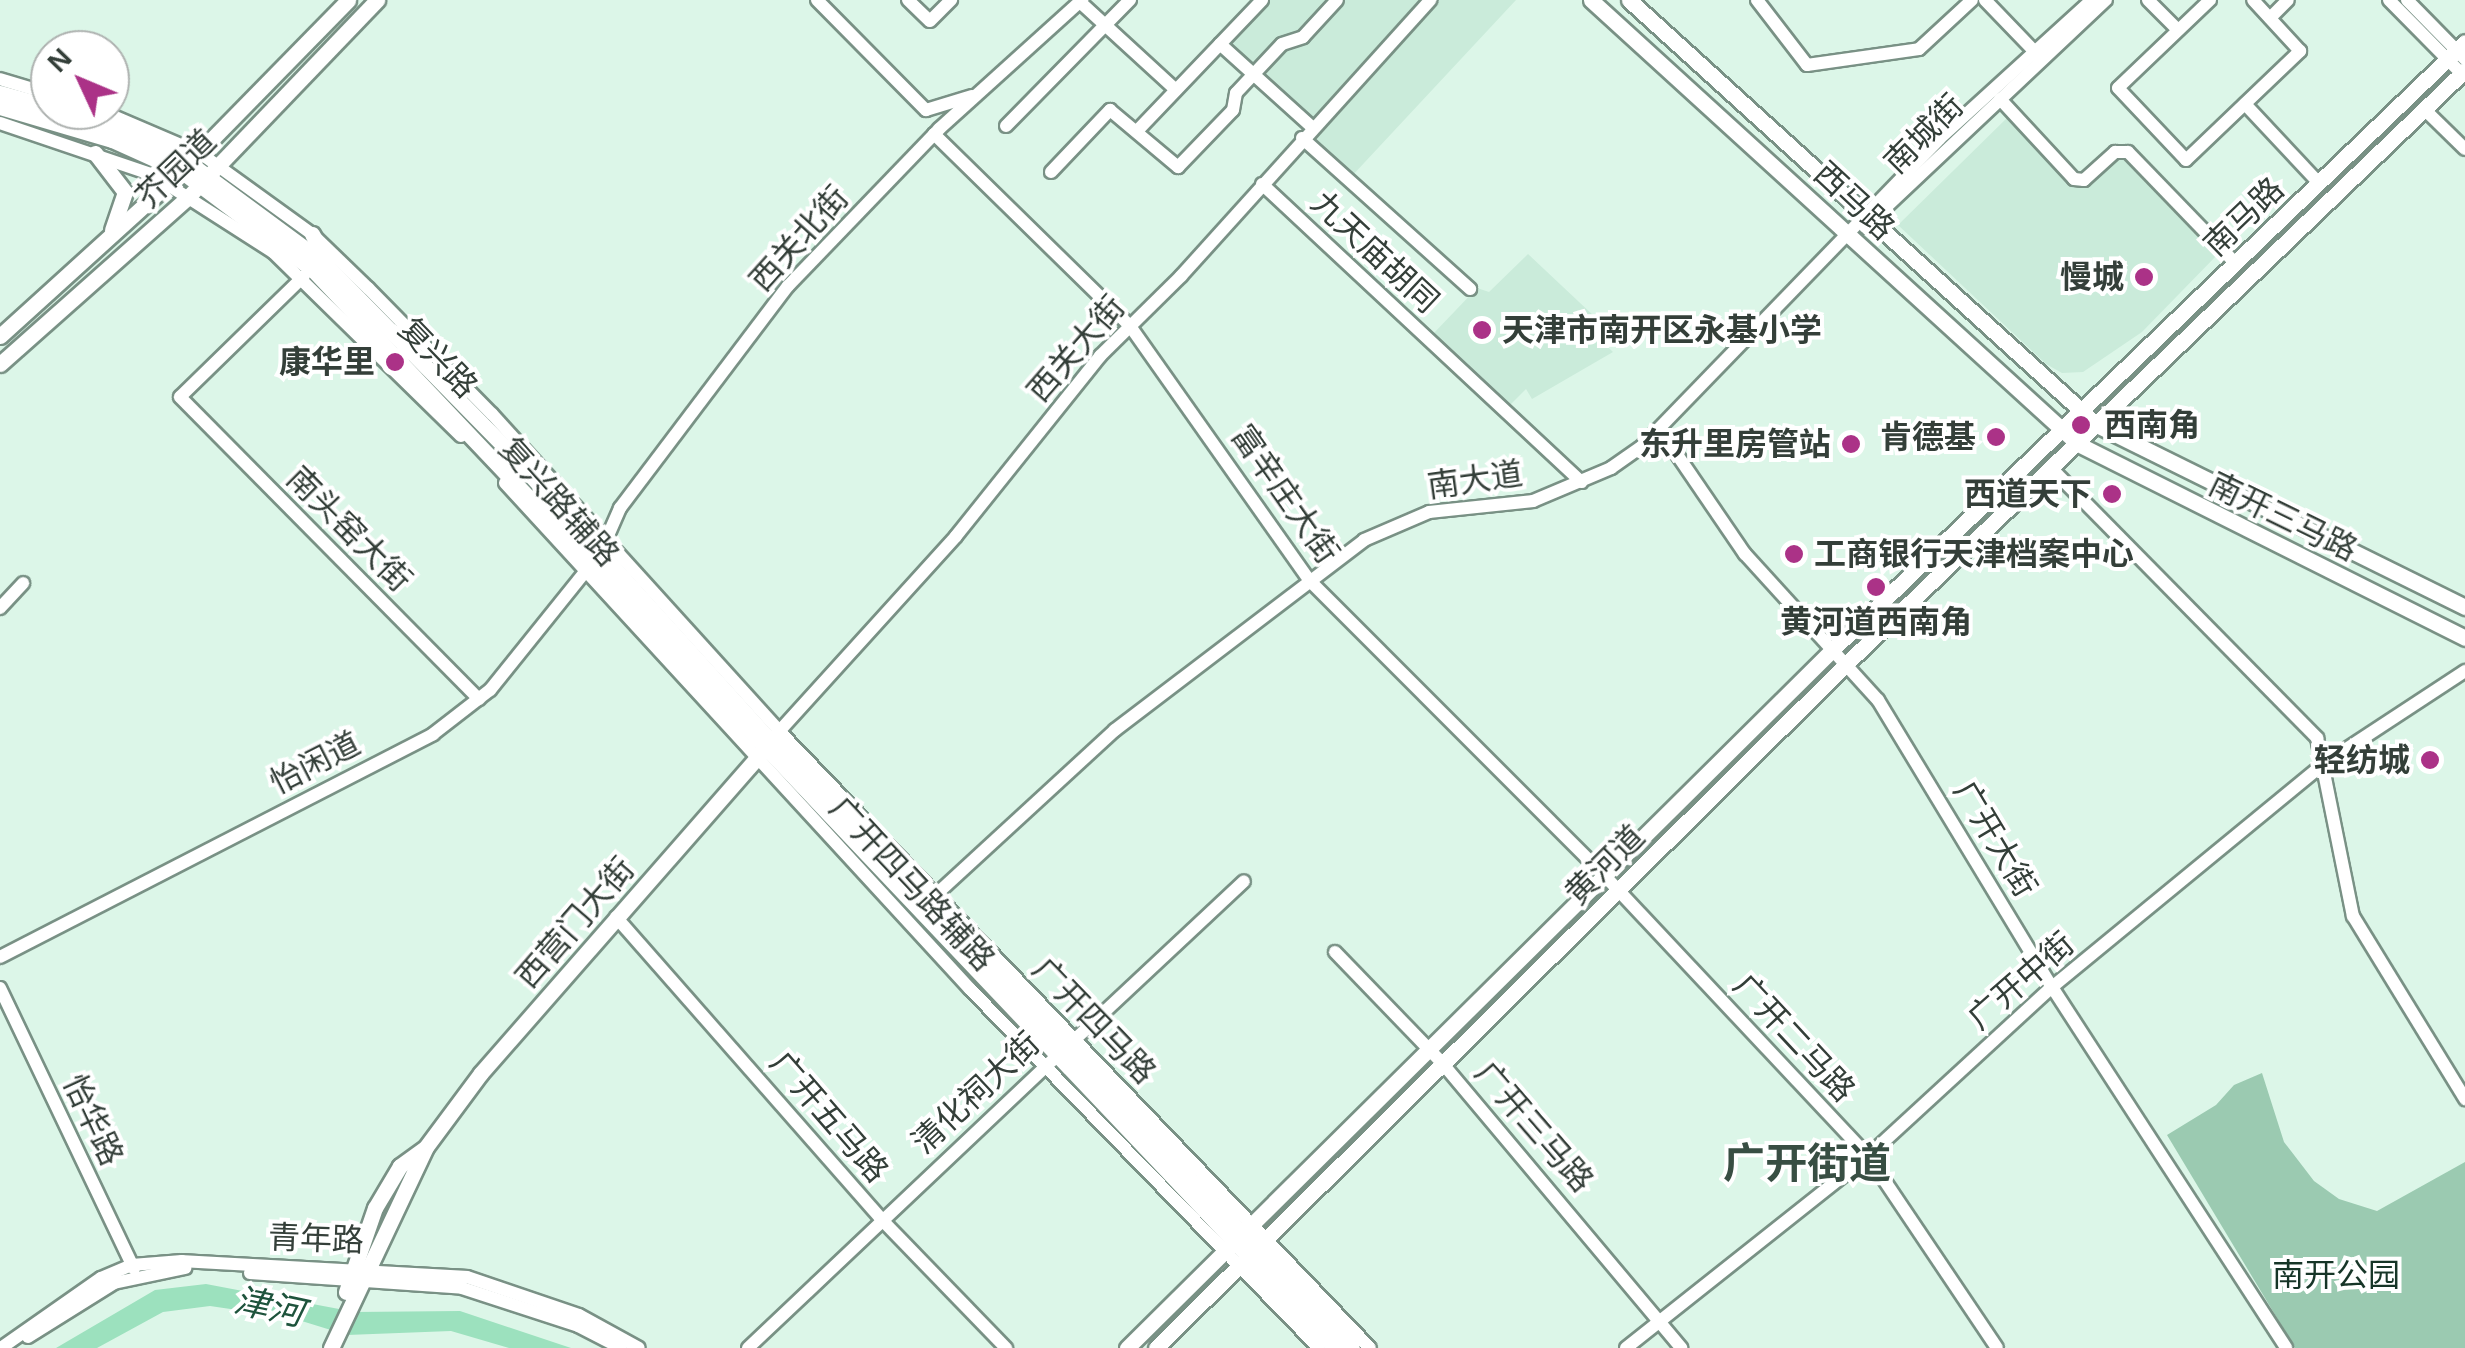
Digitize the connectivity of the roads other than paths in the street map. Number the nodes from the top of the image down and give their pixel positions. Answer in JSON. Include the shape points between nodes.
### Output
{"nodes":[{"id":1,"x":348,"y":0,"type":"edge"},
{"id":2,"x":377,"y":0,"type":"edge"},
{"id":3,"x":908,"y":0,"type":"edge"},
{"id":4,"x":951,"y":0,"type":"edge"},
{"id":5,"x":1130,"y":0,"type":"edge"},
{"id":6,"x":1262,"y":0,"type":"edge"},
{"id":7,"x":1336,"y":0,"type":"edge"},
{"id":8,"x":1591,"y":0,"type":"edge"},
{"id":9,"x":1628,"y":0,"type":"edge"},
{"id":10,"x":1757,"y":0,"type":"edge"},
{"id":11,"x":1972,"y":0,"type":"edge"},
{"id":12,"x":1985,"y":0,"type":"edge"},
{"id":13,"x":2092,"y":0,"type":"edge"},
{"id":14,"x":2106,"y":0,"type":"edge"},
{"id":15,"x":2148,"y":0,"type":"edge"},
{"id":16,"x":2210,"y":0,"type":"edge"},
{"id":17,"x":2252,"y":0,"type":"edge"},
{"id":18,"x":2288,"y":0,"type":"edge"},
{"id":19,"x":2389,"y":0,"type":"edge"},
{"id":20,"x":2407,"y":0,"type":"edge"},
{"id":21,"x":1081,"y":1,"type":"edge"},
{"id":22,"x":1428,"y":1,"type":"edge"},
{"id":23,"x":824,"y":2,"type":"edge"},
{"id":24,"x":2270,"y":18,"type":"junction"},
{"id":25,"x":1106,"y":26,"type":"junction"},
{"id":26,"x":2176,"y":29,"type":"junction"},
{"id":27,"x":1220,"y":44,"type":"junction"},
{"id":28,"x":2035,"y":52,"type":"junction"},
{"id":29,"x":2460,"y":59,"type":"edge"},
{"id":30,"x":1253,"y":74,"type":"junction"},
{"id":31,"x":0,"y":80,"type":"edge"},
{"id":32,"x":30,"y":88,"type":"edge"},
{"id":33,"x":1176,"y":90,"type":"junction"},
{"id":34,"x":0,"y":94,"type":"edge"},
{"id":35,"x":975,"y":95,"type":"junction"},
{"id":36,"x":2000,"y":99,"type":"junction"},
{"id":37,"x":30,"y":102,"type":"edge"},
{"id":38,"x":2245,"y":104,"type":"junction"},
{"id":39,"x":0,"y":107,"type":"edge"},
{"id":40,"x":2424,"y":109,"type":"junction"},
{"id":41,"x":0,"y":123,"type":"edge"},
{"id":42,"x":1006,"y":126,"type":"dead end"},
{"id":43,"x":1312,"y":126,"type":"junction"},
{"id":44,"x":104,"y":130,"type":"edge"},
{"id":45,"x":129,"y":130,"type":"edge"},
{"id":46,"x":1137,"y":131,"type":"junction"},
{"id":47,"x":934,"y":134,"type":"junction"},
{"id":48,"x":1302,"y":138,"type":"junction"},
{"id":49,"x":2465,"y":148,"type":"edge"},
{"id":50,"x":95,"y":153,"type":"junction"},
{"id":51,"x":185,"y":168,"type":"junction"},
{"id":52,"x":1051,"y":172,"type":"dead end"},
{"id":53,"x":205,"y":180,"type":"junction"},
{"id":54,"x":2319,"y":183,"type":"junction"},
{"id":55,"x":1262,"y":184,"type":"junction"},
{"id":56,"x":1868,"y":220,"type":"junction"},
{"id":57,"x":312,"y":234,"type":"junction"},
{"id":58,"x":1850,"y":236,"type":"junction"},
{"id":59,"x":102,"y":245,"type":"junction"},
{"id":60,"x":2236,"y":264,"type":"junction"},
{"id":61,"x":330,"y":269,"type":"junction"},
{"id":62,"x":304,"y":276,"type":"junction"},
{"id":63,"x":1470,"y":290,"type":"dead end"},
{"id":64,"x":1130,"y":326,"type":"junction"},
{"id":65,"x":0,"y":336,"type":"edge"},
{"id":66,"x":0,"y":364,"type":"edge"},
{"id":67,"x":2080,"y":412,"type":"junction"},
{"id":68,"x":2097,"y":425,"type":"junction"},
{"id":69,"x":2061,"y":430,"type":"junction"},
{"id":70,"x":1661,"y":431,"type":"junction"},
{"id":71,"x":2078,"y":444,"type":"junction"},
{"id":72,"x":2052,"y":469,"type":"junction"},
{"id":73,"x":1582,"y":482,"type":"junction"},
{"id":74,"x":597,"y":556,"type":"junction"},
{"id":75,"x":1310,"y":581,"type":"junction"},
{"id":76,"x":23,"y":583,"type":"dead end"},
{"id":77,"x":2465,"y":607,"type":"edge"},
{"id":78,"x":0,"y":608,"type":"edge"},
{"id":79,"x":2465,"y":638,"type":"edge"},
{"id":80,"x":1833,"y":649,"type":"junction"},
{"id":81,"x":1846,"y":664,"type":"junction"},
{"id":82,"x":2465,"y":672,"type":"edge"},
{"id":83,"x":479,"y":699,"type":"junction"},
{"id":84,"x":768,"y":745,"type":"junction"},
{"id":85,"x":2325,"y":763,"type":"junction"},
{"id":86,"x":1604,"y":875,"type":"junction"},
{"id":87,"x":1244,"y":881,"type":"dead end"},
{"id":88,"x":1618,"y":891,"type":"junction"},
{"id":89,"x":923,"y":906,"type":"junction"},
{"id":90,"x":616,"y":917,"type":"junction"},
{"id":91,"x":1335,"y":952,"type":"dead end"},
{"id":92,"x":0,"y":957,"type":"edge"},
{"id":93,"x":2052,"y":987,"type":"junction"},
{"id":94,"x":0,"y":988,"type":"edge"},
{"id":95,"x":1429,"y":1049,"type":"junction"},
{"id":96,"x":1062,"y":1051,"type":"junction"},
{"id":97,"x":1443,"y":1064,"type":"junction"},
{"id":98,"x":2465,"y":1099,"type":"edge"},
{"id":99,"x":1868,"y":1156,"type":"junction"},
{"id":100,"x":881,"y":1219,"type":"junction"},
{"id":101,"x":1239,"y":1235,"type":"junction"},
{"id":102,"x":1253,"y":1250,"type":"junction"},
{"id":103,"x":134,"y":1271,"type":"junction"},
{"id":104,"x":354,"y":1280,"type":"junction"},
{"id":105,"x":1662,"y":1317,"type":"junction"},
{"id":106,"x":329,"y":1344,"type":"edge"},
{"id":107,"x":1995,"y":1347,"type":"edge"},
{"id":108,"x":0,"y":1348,"type":"edge"},
{"id":109,"x":14,"y":1348,"type":"edge"},
{"id":110,"x":621,"y":1348,"type":"edge"},
{"id":111,"x":640,"y":1348,"type":"edge"},
{"id":112,"x":748,"y":1348,"type":"edge"},
{"id":113,"x":1006,"y":1348,"type":"edge"},
{"id":114,"x":1127,"y":1348,"type":"edge"},
{"id":115,"x":1156,"y":1348,"type":"edge"},
{"id":116,"x":1319,"y":1348,"type":"edge"},
{"id":117,"x":1335,"y":1348,"type":"edge"},
{"id":118,"x":1352,"y":1348,"type":"edge"},
{"id":119,"x":1370,"y":1348,"type":"edge"},
{"id":120,"x":1626,"y":1348,"type":"edge"},
{"id":121,"x":1681,"y":1348,"type":"edge"},
{"id":122,"x":2286,"y":1348,"type":"edge"}],
"edges":[{"from":1,"to":51,"type":"main road","name":"芥园道"},
{"from":2,"to":53,"type":"main road","name":"芥园道"},
{"from":3,"to":4,"type":"street","via":[[930,21]]},
{"from":5,"to":25,"type":"street"},
{"from":6,"to":27,"type":"street"},
{"from":7,"to":30,"type":"street","via":[[1303,37],[1282,44]]},
{"from":8,"to":58,"type":"main road","name":"西马路"},
{"from":9,"to":56,"type":"main road","name":"西马路"},
{"from":10,"to":11,"type":"street","via":[[1807,64],[1919,49]]},
{"from":12,"to":28,"type":"street"},
{"from":13,"to":28,"type":"street","name":"南城街"},
{"from":14,"to":36,"type":"street","name":"南城街"},
{"from":15,"to":26,"type":"street"},
{"from":16,"to":26,"type":"street"},
{"from":17,"to":24,"type":"street"},
{"from":18,"to":24,"type":"street"},
{"from":19,"to":29,"type":"street"},
{"from":20,"to":29,"type":"street"},
{"from":21,"to":25,"type":"street"},
{"from":21,"to":35,"type":"street","name":"西关北街"},
{"from":22,"to":43,"type":"street","name":"西关大街"},
{"from":23,"to":35,"type":"street","via":[[926,110]]},
{"from":24,"to":38,"type":"street","via":[[2300,51]]},
{"from":25,"to":33,"type":"street"},
{"from":25,"to":42,"type":"street"},
{"from":26,"to":38,"type":"street","via":[[2118,88],[2186,160]]},
{"from":27,"to":30,"type":"street"},
{"from":27,"to":33,"type":"street"},
{"from":28,"to":56,"type":"street","name":"南城街"},
{"from":29,"to":40,"type":"main road","name":"南马路"},
{"from":29,"to":54,"type":"main road","name":"南马路"},
{"from":30,"to":43,"type":"street"},
{"from":30,"to":46,"type":"street","via":[[1236,93],[1233,110],[1178,167]]},
{"from":31,"to":32,"type":"street"},
{"from":33,"to":46,"type":"street"},
{"from":34,"to":37,"type":"main road"},
{"from":35,"to":47,"type":"street","name":"西关北街"},
{"from":36,"to":56,"type":"street","name":"南城街"},
{"from":36,"to":60,"type":"street","via":[[2074,179],[2084,180],[2115,152],[2128,152]]},
{"from":38,"to":54,"type":"street"},
{"from":39,"to":51,"type":"main road","name":"复兴路"},
{"from":40,"to":49,"type":"street"},
{"from":40,"to":68,"type":"main road","name":"南马路"},
{"from":41,"to":50,"type":"street","name":"复兴路辅路"},
{"from":43,"to":48,"type":"street","name":"西关大街"},
{"from":44,"to":51,"type":"main road","name":"复兴路"},
{"from":45,"to":51,"type":"street","name":"复兴路辅路"},
{"from":46,"to":52,"type":"street","via":[[1110,110]]},
{"from":47,"to":64,"type":"street","name":"富辛庄大街"},
{"from":47,"to":74,"type":"street","name":"西关北街","via":[[788,286],[620,508]]},
{"from":48,"to":55,"type":"street","name":"西关大街"},
{"from":48,"to":63,"type":"street"},
{"from":50,"to":51,"type":"street","name":"复兴路辅路"},
{"from":50,"to":59,"type":"main road","via":[[125,192]]},
{"from":51,"to":53,"type":"main road","name":"复兴路"},
{"from":51,"to":53,"type":"street","name":"复兴路辅路"},
{"from":51,"to":59,"type":"main road","name":"芥园道"},
{"from":53,"to":57,"type":"street","name":"复兴路辅路"},
{"from":53,"to":61,"type":"main road","name":"复兴路"},
{"from":53,"to":62,"type":"street","name":"复兴路辅路"},
{"from":53,"to":66,"type":"main road","name":"芥园道"},
{"from":53,"to":74,"type":"main road","name":"复兴路","via":[[322,278]]},
{"from":54,"to":60,"type":"main road","name":"南马路"},
{"from":55,"to":64,"type":"street","name":"西关大街"},
{"from":55,"to":73,"type":"street","name":"九天庙胡同"},
{"from":56,"to":58,"type":"street","name":"南城街"},
{"from":56,"to":67,"type":"main road","name":"西马路"},
{"from":57,"to":61,"type":"main road"},
{"from":57,"to":74,"type":"street","name":"复兴路辅路","via":[[492,414]]},
{"from":58,"to":69,"type":"main road","name":"西马路"},
{"from":58,"to":70,"type":"street","name":"南大道"},
{"from":59,"to":65,"type":"main road","name":"芥园道"},
{"from":60,"to":67,"type":"main road","name":"南马路"},
{"from":61,"to":74,"type":"main road","name":"复兴路"},
{"from":62,"to":74,"type":"street","name":"复兴路辅路"},
{"from":62,"to":83,"type":"street","name":"南头窑大街","via":[[180,397]]},
{"from":64,"to":75,"type":"street","name":"富辛庄大街"},
{"from":64,"to":84,"type":"street","name":"西关大街","via":[[956,536]]},
{"from":67,"to":68,"type":"main road","name":"南开三马路"},
{"from":67,"to":69,"type":"main road","name":"南马路"},
{"from":68,"to":71,"type":"main road","name":"黄河道"},
{"from":68,"to":77,"type":"main road","name":"南开三马路"},
{"from":69,"to":71,"type":"main road","name":"西马路"},
{"from":69,"to":80,"type":"main road","name":"黄河道"},
{"from":70,"to":73,"type":"street","name":"南大道"},
{"from":70,"to":80,"type":"street","name":"广开大街","via":[[1718,520]]},
{"from":71,"to":72,"type":"main road","name":"黄河道"},
{"from":71,"to":79,"type":"main road","name":"南开三马路"},
{"from":72,"to":81,"type":"main road","name":"黄河道"},
{"from":72,"to":85,"type":"street","via":[[2318,738]]},
{"from":73,"to":75,"type":"street","name":"南大道","via":[[1533,500],[1411,518],[1364,540]]},
{"from":74,"to":83,"type":"street","name":"怡闲道"},
{"from":74,"to":84,"type":"street","name":"复兴路辅路"},
{"from":74,"to":84,"type":"street","name":"复兴路辅路"},
{"from":74,"to":84,"type":"main road","name":"复兴路"},
{"from":75,"to":86,"type":"street","name":"富辛庄大街"},
{"from":75,"to":89,"type":"street","name":"南大道","via":[[1115,730]]},
{"from":76,"to":78,"type":"street"},
{"from":80,"to":81,"type":"street","name":"广开大街"},
{"from":80,"to":86,"type":"main road","name":"黄河道"},
{"from":81,"to":88,"type":"main road","name":"黄河道"},
{"from":81,"to":93,"type":"street","name":"广开大街","via":[[1878,700]]},
{"from":82,"to":85,"type":"street","name":"广开中街"},
{"from":83,"to":92,"type":"street","name":"怡闲道","via":[[433,734]]},
{"from":84,"to":89,"type":"main road","name":"广开四马路"},
{"from":84,"to":89,"type":"street","name":"广开四马路辅路"},
{"from":84,"to":90,"type":"main road","name":"西营门大街"},
{"from":85,"to":93,"type":"street","name":"广开中街"},
{"from":85,"to":98,"type":"street","via":[[2352,916]]},
{"from":86,"to":88,"type":"street","name":"广开二马路"},
{"from":86,"to":95,"type":"main road","name":"黄河道"},
{"from":87,"to":96,"type":"street","name":"清化祠大街"},
{"from":88,"to":97,"type":"main road","name":"黄河道"},
{"from":88,"to":99,"type":"street","name":"广开二马路"},
{"from":89,"to":96,"type":"main road","name":"广开四马路"},
{"from":89,"to":96,"type":"street","name":"广开四马路辅路"},
{"from":90,"to":100,"type":"street","name":"广开五马路"},
{"from":90,"to":104,"type":"main road","name":"西营门大街","via":[[426,1146]]},
{"from":91,"to":95,"type":"street","name":"广开三马路"},
{"from":93,"to":99,"type":"street","name":"广开中街"},
{"from":93,"to":122,"type":"street","name":"广开大街"},
{"from":94,"to":103,"type":"street","name":"怡华路"},
{"from":95,"to":97,"type":"street","name":"广开三马路"},
{"from":95,"to":101,"type":"main road","name":"黄河道"},
{"from":96,"to":100,"type":"street","name":"清化祠大街"},
{"from":96,"to":101,"type":"main road","name":"广开四马路"},
{"from":96,"to":101,"type":"street","name":"广开四马路辅路"},
{"from":97,"to":102,"type":"main road","name":"黄河道"},
{"from":97,"to":105,"type":"street","name":"广开三马路"},
{"from":99,"to":105,"type":"street","name":"广开中街"},
{"from":99,"to":107,"type":"street","name":"广开二马路"},
{"from":100,"to":112,"type":"street","name":"清化祠大街"},
{"from":100,"to":113,"type":"street","name":"广开五马路"},
{"from":101,"to":102,"type":"main road","name":"广开四马路"},
{"from":101,"to":102,"type":"street","name":"广开四马路辅路"},
{"from":101,"to":114,"type":"main road","name":"黄河道"},
{"from":102,"to":115,"type":"main road","name":"黄河道"},
{"from":102,"to":116,"type":"street","name":"广开四马路辅路"},
{"from":102,"to":117,"type":"main road","name":"广开四马路"},
{"from":102,"to":118,"type":"main road","name":"广开四马路"},
{"from":102,"to":119,"type":"street","name":"广开四马路"},
{"from":103,"to":104,"type":"street","name":"青年路","via":[[182,1261]]},
{"from":103,"to":108,"type":"street","name":"青年路","via":[[70,1296]]},
{"from":103,"to":109,"type":"street","name":"青年路"},
{"from":104,"to":106,"type":"main road","name":"西营门大街"},
{"from":104,"to":110,"type":"street","name":"青年路","via":[[494,1296]]},
{"from":104,"to":111,"type":"street","name":"青年路","via":[[499,1286],[579,1315]]},
{"from":105,"to":120,"type":"street","name":"广开中街"},
{"from":105,"to":121,"type":"street","name":"广开三马路"}]}
